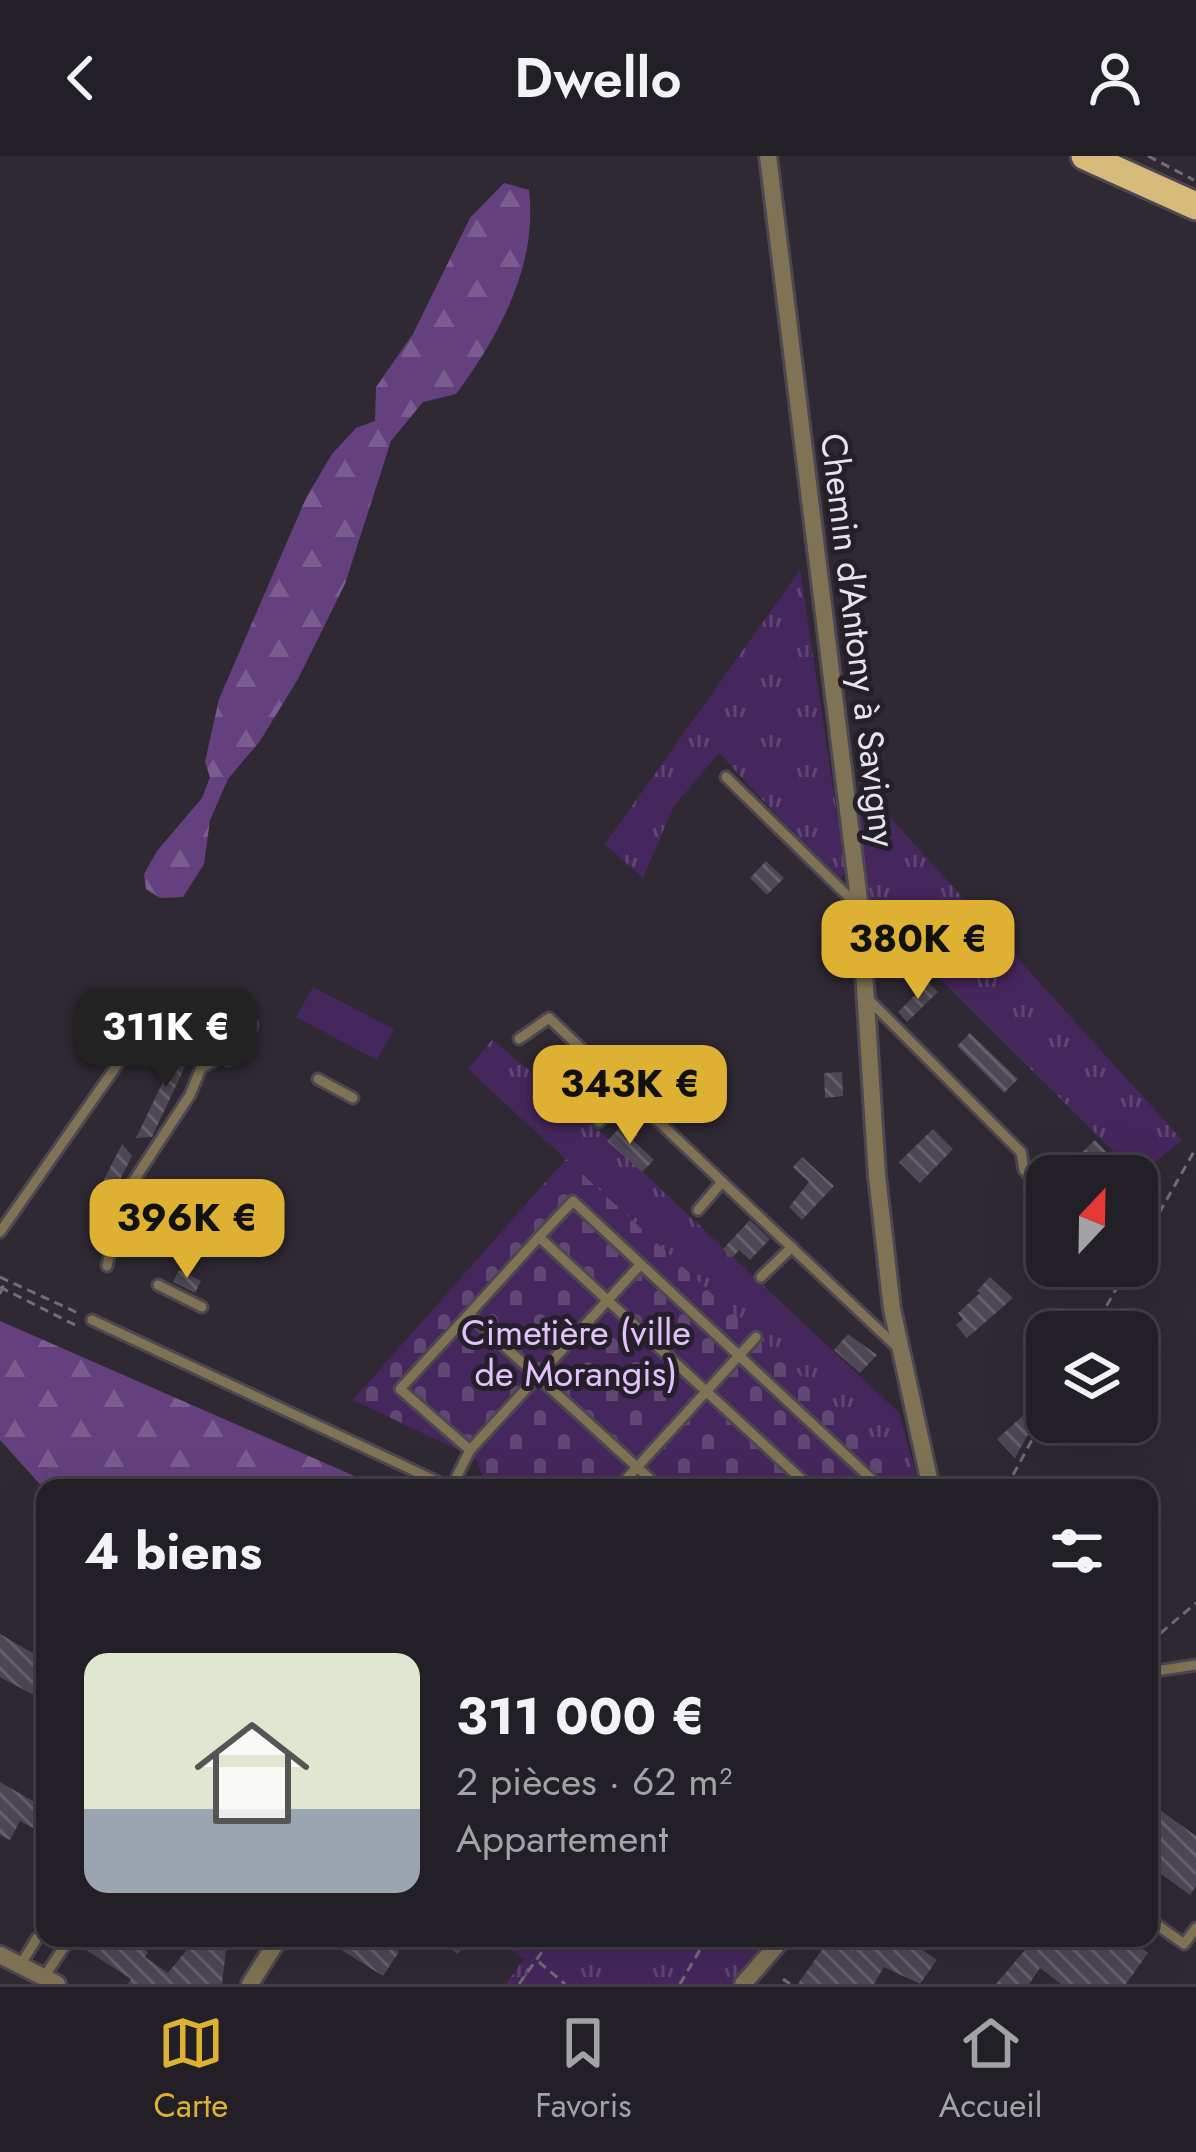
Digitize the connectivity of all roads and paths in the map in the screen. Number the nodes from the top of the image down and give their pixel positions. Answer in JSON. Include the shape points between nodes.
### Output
{"nodes":[{"id":1,"x":768,"y":156,"type":"edge"},
{"id":2,"x":1085,"y":156,"type":"edge"},
{"id":3,"x":1148,"y":156,"type":"edge"},
{"id":4,"x":1196,"y":181,"type":"edge"},
{"id":5,"x":1196,"y":206,"type":"edge"},
{"id":6,"x":726,"y":777,"type":"dead end"},
{"id":7,"x":860,"y":908,"type":"junction"},
{"id":8,"x":866,"y":996,"type":"junction"},
{"id":9,"x":519,"y":1039,"type":"dead end"},
{"id":10,"x":576,"y":1045,"type":"junction"},
{"id":11,"x":550,"y":1074,"type":"dead end"},
{"id":12,"x":318,"y":1079,"type":"dead end"},
{"id":13,"x":626,"y":1093,"type":"junction"},
{"id":14,"x":353,"y":1098,"type":"dead end"},
{"id":15,"x":599,"y":1122,"type":"dead end"},
{"id":16,"x":1196,"y":1148,"type":"edge"},
{"id":17,"x":1026,"y":1172,"type":"edge"},
{"id":18,"x":722,"y":1182,"type":"junction"},
{"id":19,"x":698,"y":1210,"type":"dead end"},
{"id":20,"x":1158,"y":1215,"type":"edge"},
{"id":21,"x":0,"y":1232,"type":"edge"},
{"id":22,"x":539,"y":1237,"type":"junction"},
{"id":23,"x":792,"y":1247,"type":"junction"},
{"id":24,"x":641,"y":1264,"type":"junction"},
{"id":25,"x":106,"y":1266,"type":"dead end"},
{"id":26,"x":761,"y":1277,"type":"dead end"},
{"id":27,"x":3,"y":1279,"type":"edge"},
{"id":28,"x":158,"y":1285,"type":"dead end"},
{"id":29,"x":0,"y":1294,"type":"edge"},
{"id":30,"x":608,"y":1300,"type":"junction"},
{"id":31,"x":202,"y":1307,"type":"dead end"},
{"id":32,"x":469,"y":1315,"type":"junction"},
{"id":33,"x":92,"y":1320,"type":"joint"},
{"id":34,"x":756,"y":1337,"type":"dead end"},
{"id":35,"x":899,"y":1349,"type":"junction"},
{"id":36,"x":740,"y":1354,"type":"junction"},
{"id":37,"x":538,"y":1376,"type":"junction"},
{"id":38,"x":707,"y":1391,"type":"junction"},
{"id":39,"x":1030,"y":1443,"type":"edge"},
{"id":40,"x":470,"y":1450,"type":"junction"},
{"id":41,"x":636,"y":1468,"type":"junction"},
{"id":42,"x":433,"y":1479,"type":"edge"},
{"id":43,"x":456,"y":1479,"type":"edge"},
{"id":44,"x":626,"y":1479,"type":"edge"},
{"id":45,"x":649,"y":1479,"type":"edge"},
{"id":46,"x":801,"y":1479,"type":"edge"},
{"id":47,"x":872,"y":1479,"type":"edge"},
{"id":48,"x":929,"y":1479,"type":"edge"},
{"id":49,"x":1011,"y":1479,"type":"edge"},
{"id":50,"x":1196,"y":1604,"type":"edge"},
{"id":51,"x":1158,"y":1636,"type":"edge"},
{"id":52,"x":1196,"y":1665,"type":"edge"},
{"id":53,"x":1158,"y":1671,"type":"edge"},
{"id":54,"x":1158,"y":1925,"type":"edge"},
{"id":55,"x":1196,"y":1928,"type":"edge"},
{"id":56,"x":36,"y":1941,"type":"edge"},
{"id":57,"x":66,"y":1947,"type":"edge"},
{"id":58,"x":273,"y":1947,"type":"edge"},
{"id":59,"x":545,"y":1947,"type":"edge"},
{"id":60,"x":702,"y":1947,"type":"edge"},
{"id":61,"x":776,"y":1947,"type":"edge"},
{"id":62,"x":848,"y":1947,"type":"edge"},
{"id":63,"x":854,"y":1951,"type":"dead end"},
{"id":64,"x":0,"y":1955,"type":"edge"},
{"id":65,"x":536,"y":1960,"type":"junction"},
{"id":66,"x":21,"y":1964,"type":"junction"},
{"id":67,"x":783,"y":1979,"type":"dead end"},
{"id":68,"x":51,"y":1981,"type":"edge"},
{"id":69,"x":748,"y":1982,"type":"edge"},
{"id":70,"x":250,"y":1984,"type":"edge"},
{"id":71,"x":519,"y":1984,"type":"edge"},
{"id":72,"x":565,"y":1984,"type":"edge"},
{"id":73,"x":680,"y":1984,"type":"edge"},
{"id":74,"x":790,"y":1984,"type":"edge"}],
"edges":[{"from":1,"to":7,"type":"street","name":"Chemin d'Antony à Savigny"},
{"from":2,"to":5,"type":"main road"},
{"from":3,"to":4,"type":"path"},
{"from":6,"to":7,"type":"lane"},
{"from":7,"to":8,"type":"street","name":"Chemin d'Antony à Savigny"},
{"from":8,"to":17,"type":"lane","via":[[1021,1151]]},
{"from":8,"to":35,"type":"street","name":"Chemin d'Antony à Savigny"},
{"from":9,"to":10,"type":"lane","via":[[549,1018]]},
{"from":10,"to":11,"type":"lane"},
{"from":10,"to":13,"type":"lane"},
{"from":12,"to":14,"type":"lane"},
{"from":13,"to":15,"type":"lane"},
{"from":13,"to":18,"type":"lane"},
{"from":16,"to":20,"type":"path"},
{"from":18,"to":19,"type":"lane"},
{"from":18,"to":23,"type":"lane"},
{"from":21,"to":25,"type":"lane","via":[[154,1011],[198,1000],[252,1025],[246,1044],[201,1068],[121,1200]]},
{"from":22,"to":24,"type":"lane","via":[[573,1201]]},
{"from":22,"to":30,"type":"lane"},
{"from":22,"to":32,"type":"lane"},
{"from":23,"to":26,"type":"lane"},
{"from":23,"to":35,"type":"lane"},
{"from":24,"to":30,"type":"lane"},
{"from":24,"to":36,"type":"lane"},
{"from":27,"to":29,"type":"path"},
{"from":27,"to":33,"type":"path"},
{"from":28,"to":31,"type":"lane"},
{"from":30,"to":37,"type":"lane"},
{"from":30,"to":38,"type":"lane"},
{"from":32,"to":37,"type":"lane"},
{"from":32,"to":40,"type":"lane","via":[[400,1389]]},
{"from":33,"to":42,"type":"lane"},
{"from":34,"to":36,"type":"lane"},
{"from":35,"to":48,"type":"street","name":"Chemin d'Antony à Savigny"},
{"from":36,"to":38,"type":"lane"},
{"from":36,"to":47,"type":"lane"},
{"from":37,"to":40,"type":"lane"},
{"from":37,"to":41,"type":"lane"},
{"from":38,"to":41,"type":"lane"},
{"from":38,"to":46,"type":"lane"},
{"from":39,"to":49,"type":"path"},
{"from":40,"to":43,"type":"lane"},
{"from":41,"to":44,"type":"lane"},
{"from":41,"to":45,"type":"lane"},
{"from":50,"to":51,"type":"path"},
{"from":52,"to":53,"type":"lane"},
{"from":54,"to":55,"type":"lane","via":[[1184,1944]]},
{"from":56,"to":66,"type":"lane"},
{"from":57,"to":68,"type":"lane"},
{"from":58,"to":70,"type":"street"},
{"from":59,"to":65,"type":"path"},
{"from":60,"to":73,"type":"path"},
{"from":61,"to":69,"type":"street"},
{"from":62,"to":63,"type":"path"},
{"from":64,"to":66,"type":"street"},
{"from":65,"to":71,"type":"path"},
{"from":65,"to":72,"type":"path"},
{"from":66,"to":68,"type":"street"},
{"from":67,"to":74,"type":"path"}]}
